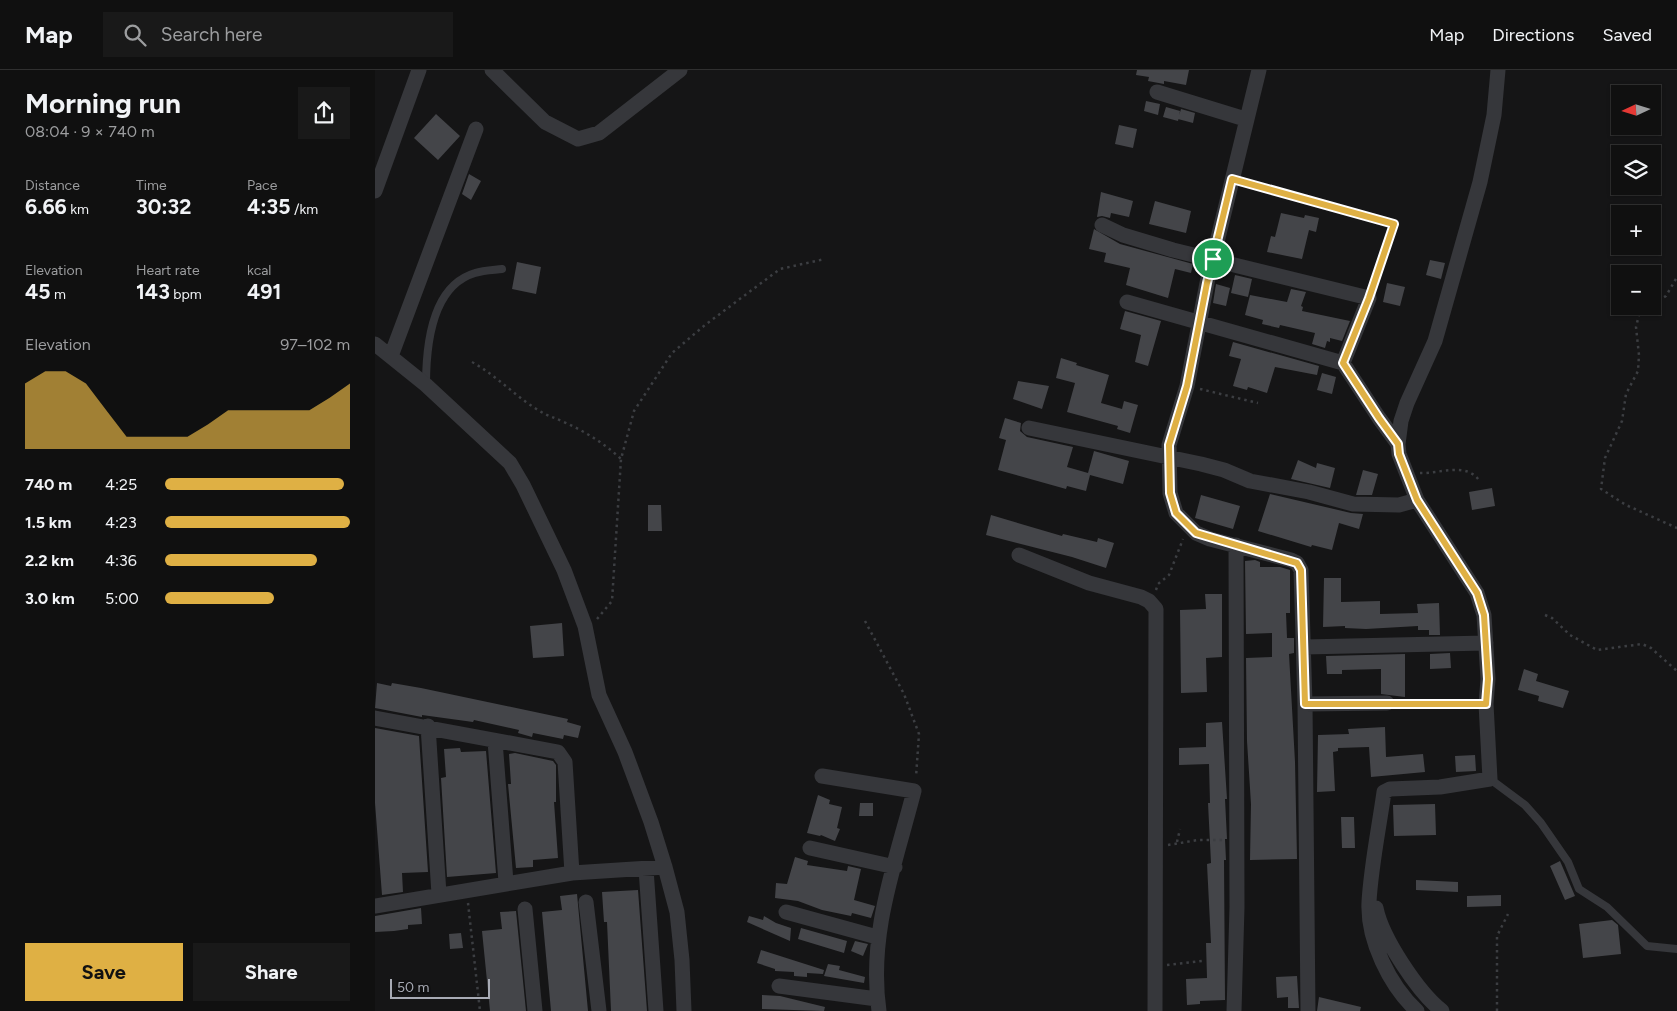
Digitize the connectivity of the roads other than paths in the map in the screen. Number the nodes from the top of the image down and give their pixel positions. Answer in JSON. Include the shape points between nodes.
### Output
{"nodes":[{"id":1,"x":419,"y":70,"type":"edge"},
{"id":2,"x":492,"y":70,"type":"edge"},
{"id":3,"x":680,"y":70,"type":"edge"},
{"id":4,"x":1259,"y":70,"type":"edge"},
{"id":5,"x":1498,"y":70,"type":"edge"},
{"id":6,"x":1157,"y":92,"type":"dead end"},
{"id":7,"x":1245,"y":120,"type":"junction"},
{"id":8,"x":476,"y":129,"type":"dead end"},
{"id":9,"x":375,"y":191,"type":"edge"},
{"id":10,"x":1102,"y":226,"type":"dead end"},
{"id":11,"x":1213,"y":259,"type":"junction"},
{"id":12,"x":502,"y":269,"type":"dead end"},
{"id":13,"x":1127,"y":302,"type":"dead end"},
{"id":14,"x":1201,"y":322,"type":"junction"},
{"id":15,"x":375,"y":344,"type":"edge"},
{"id":16,"x":391,"y":356,"type":"junction"},
{"id":17,"x":1343,"y":363,"type":"junction"},
{"id":18,"x":426,"y":385,"type":"junction"},
{"id":19,"x":1029,"y":428,"type":"dead end"},
{"id":20,"x":1398,"y":444,"type":"junction"},
{"id":21,"x":1169,"y":459,"type":"junction"},
{"id":22,"x":1417,"y":500,"type":"junction"},
{"id":23,"x":1236,"y":545,"type":"junction"},
{"id":24,"x":1019,"y":554,"type":"dead end"},
{"id":25,"x":1486,"y":643,"type":"junction"},
{"id":26,"x":1303,"y":647,"type":"junction"},
{"id":27,"x":1387,"y":703,"type":"road end"},
{"id":28,"x":1305,"y":704,"type":"junction"},
{"id":29,"x":375,"y":718,"type":"edge"},
{"id":30,"x":428,"y":726,"type":"junction"},
{"id":31,"x":495,"y":741,"type":"junction"},
{"id":32,"x":822,"y":776,"type":"dead end"},
{"id":33,"x":1490,"y":779,"type":"junction"},
{"id":34,"x":810,"y":848,"type":"dead end"},
{"id":35,"x":665,"y":867,"type":"junction"},
{"id":36,"x":895,"y":867,"type":"junction"},
{"id":37,"x":646,"y":869,"type":"junction"},
{"id":38,"x":572,"y":873,"type":"junction"},
{"id":39,"x":506,"y":882,"type":"junction"},
{"id":40,"x":1372,"y":882,"type":"junction"},
{"id":41,"x":439,"y":894,"type":"junction"},
{"id":42,"x":586,"y":902,"type":"dead end"},
{"id":43,"x":375,"y":906,"type":"edge"},
{"id":44,"x":525,"y":909,"type":"dead end"},
{"id":45,"x":786,"y":912,"type":"dead end"},
{"id":46,"x":877,"y":937,"type":"junction"},
{"id":47,"x":1677,"y":949,"type":"edge"},
{"id":48,"x":779,"y":986,"type":"dead end"},
{"id":49,"x":878,"y":1005,"type":"edge"},
{"id":50,"x":535,"y":1011,"type":"edge"},
{"id":51,"x":599,"y":1011,"type":"edge"},
{"id":52,"x":656,"y":1011,"type":"edge"},
{"id":53,"x":684,"y":1011,"type":"edge"},
{"id":54,"x":1155,"y":1011,"type":"edge"},
{"id":55,"x":1234,"y":1011,"type":"edge"},
{"id":56,"x":1308,"y":1011,"type":"edge"},
{"id":57,"x":1417,"y":1011,"type":"edge"},
{"id":58,"x":1442,"y":1011,"type":"edge"}],
"edges":[{"from":1,"to":9,"type":"street"},
{"from":2,"to":3,"type":"street","via":[[545,122],[579,139],[599,133]]},
{"from":4,"to":7,"type":"street"},
{"from":5,"to":20,"type":"street","via":[[1494,115],[1480,182],[1435,341],[1407,403]]},
{"from":6,"to":7,"type":"street"},
{"from":7,"to":11,"type":"street"},
{"from":8,"to":16,"type":"street"},
{"from":10,"to":11,"type":"street","via":[[1123,236]]},
{"from":11,"to":14,"type":"street"},
{"from":11,"to":17,"type":"street","via":[[1369,298]]},
{"from":12,"to":18,"type":"lane","via":[[475,273],[456,282],[443,295],[430,339]]},
{"from":13,"to":14,"type":"street"},
{"from":14,"to":17,"type":"street"},
{"from":14,"to":21,"type":"street","via":[[1187,386],[1169,445]]},
{"from":15,"to":16,"type":"street"},
{"from":16,"to":18,"type":"street"},
{"from":17,"to":20,"type":"street"},
{"from":18,"to":35,"type":"street","via":[[510,464],[523,484],[564,570],[585,626],[599,695],[625,752]]},
{"from":19,"to":21,"type":"street"},
{"from":20,"to":22,"type":"street"},
{"from":21,"to":22,"type":"street","via":[[1353,504],[1399,505]]},
{"from":21,"to":23,"type":"street","via":[[1170,493],[1176,513],[1196,533]]},
{"from":22,"to":25,"type":"street","via":[[1477,593],[1484,615]]},
{"from":23,"to":26,"type":"street","via":[[1297,563],[1301,570]]},
{"from":23,"to":55,"type":"street"},
{"from":24,"to":54,"type":"street","via":[[1089,583],[1141,597],[1156,609]]},
{"from":25,"to":26,"type":"street"},
{"from":25,"to":33,"type":"street"},
{"from":26,"to":28,"type":"street"},
{"from":27,"to":28,"type":"street"},
{"from":28,"to":56,"type":"street"},
{"from":29,"to":30,"type":"street"},
{"from":30,"to":31,"type":"street"},
{"from":30,"to":41,"type":"street"},
{"from":31,"to":38,"type":"street","via":[[562,755]]},
{"from":31,"to":39,"type":"street"},
{"from":32,"to":36,"type":"street","via":[[914,791]]},
{"from":33,"to":40,"type":"street","via":[[1384,792]]},
{"from":33,"to":47,"type":"lane","via":[[1525,804],[1541,823],[1568,862],[1579,889],[1607,907],[1647,946]]},
{"from":34,"to":36,"type":"street"},
{"from":35,"to":37,"type":"street"},
{"from":35,"to":53,"type":"street","via":[[677,912]]},
{"from":36,"to":46,"type":"street"},
{"from":37,"to":38,"type":"street"},
{"from":37,"to":52,"type":"street"},
{"from":38,"to":39,"type":"street"},
{"from":39,"to":41,"type":"street"},
{"from":40,"to":57,"type":"street","via":[[1369,903],[1371,927],[1379,952],[1405,1000]]},
{"from":40,"to":58,"type":"street","via":[[1379,921],[1388,939],[1428,997]]},
{"from":41,"to":43,"type":"street"},
{"from":42,"to":51,"type":"street"},
{"from":44,"to":50,"type":"street"},
{"from":45,"to":46,"type":"street"},
{"from":46,"to":49,"type":"street"},
{"from":48,"to":49,"type":"street"}]}
